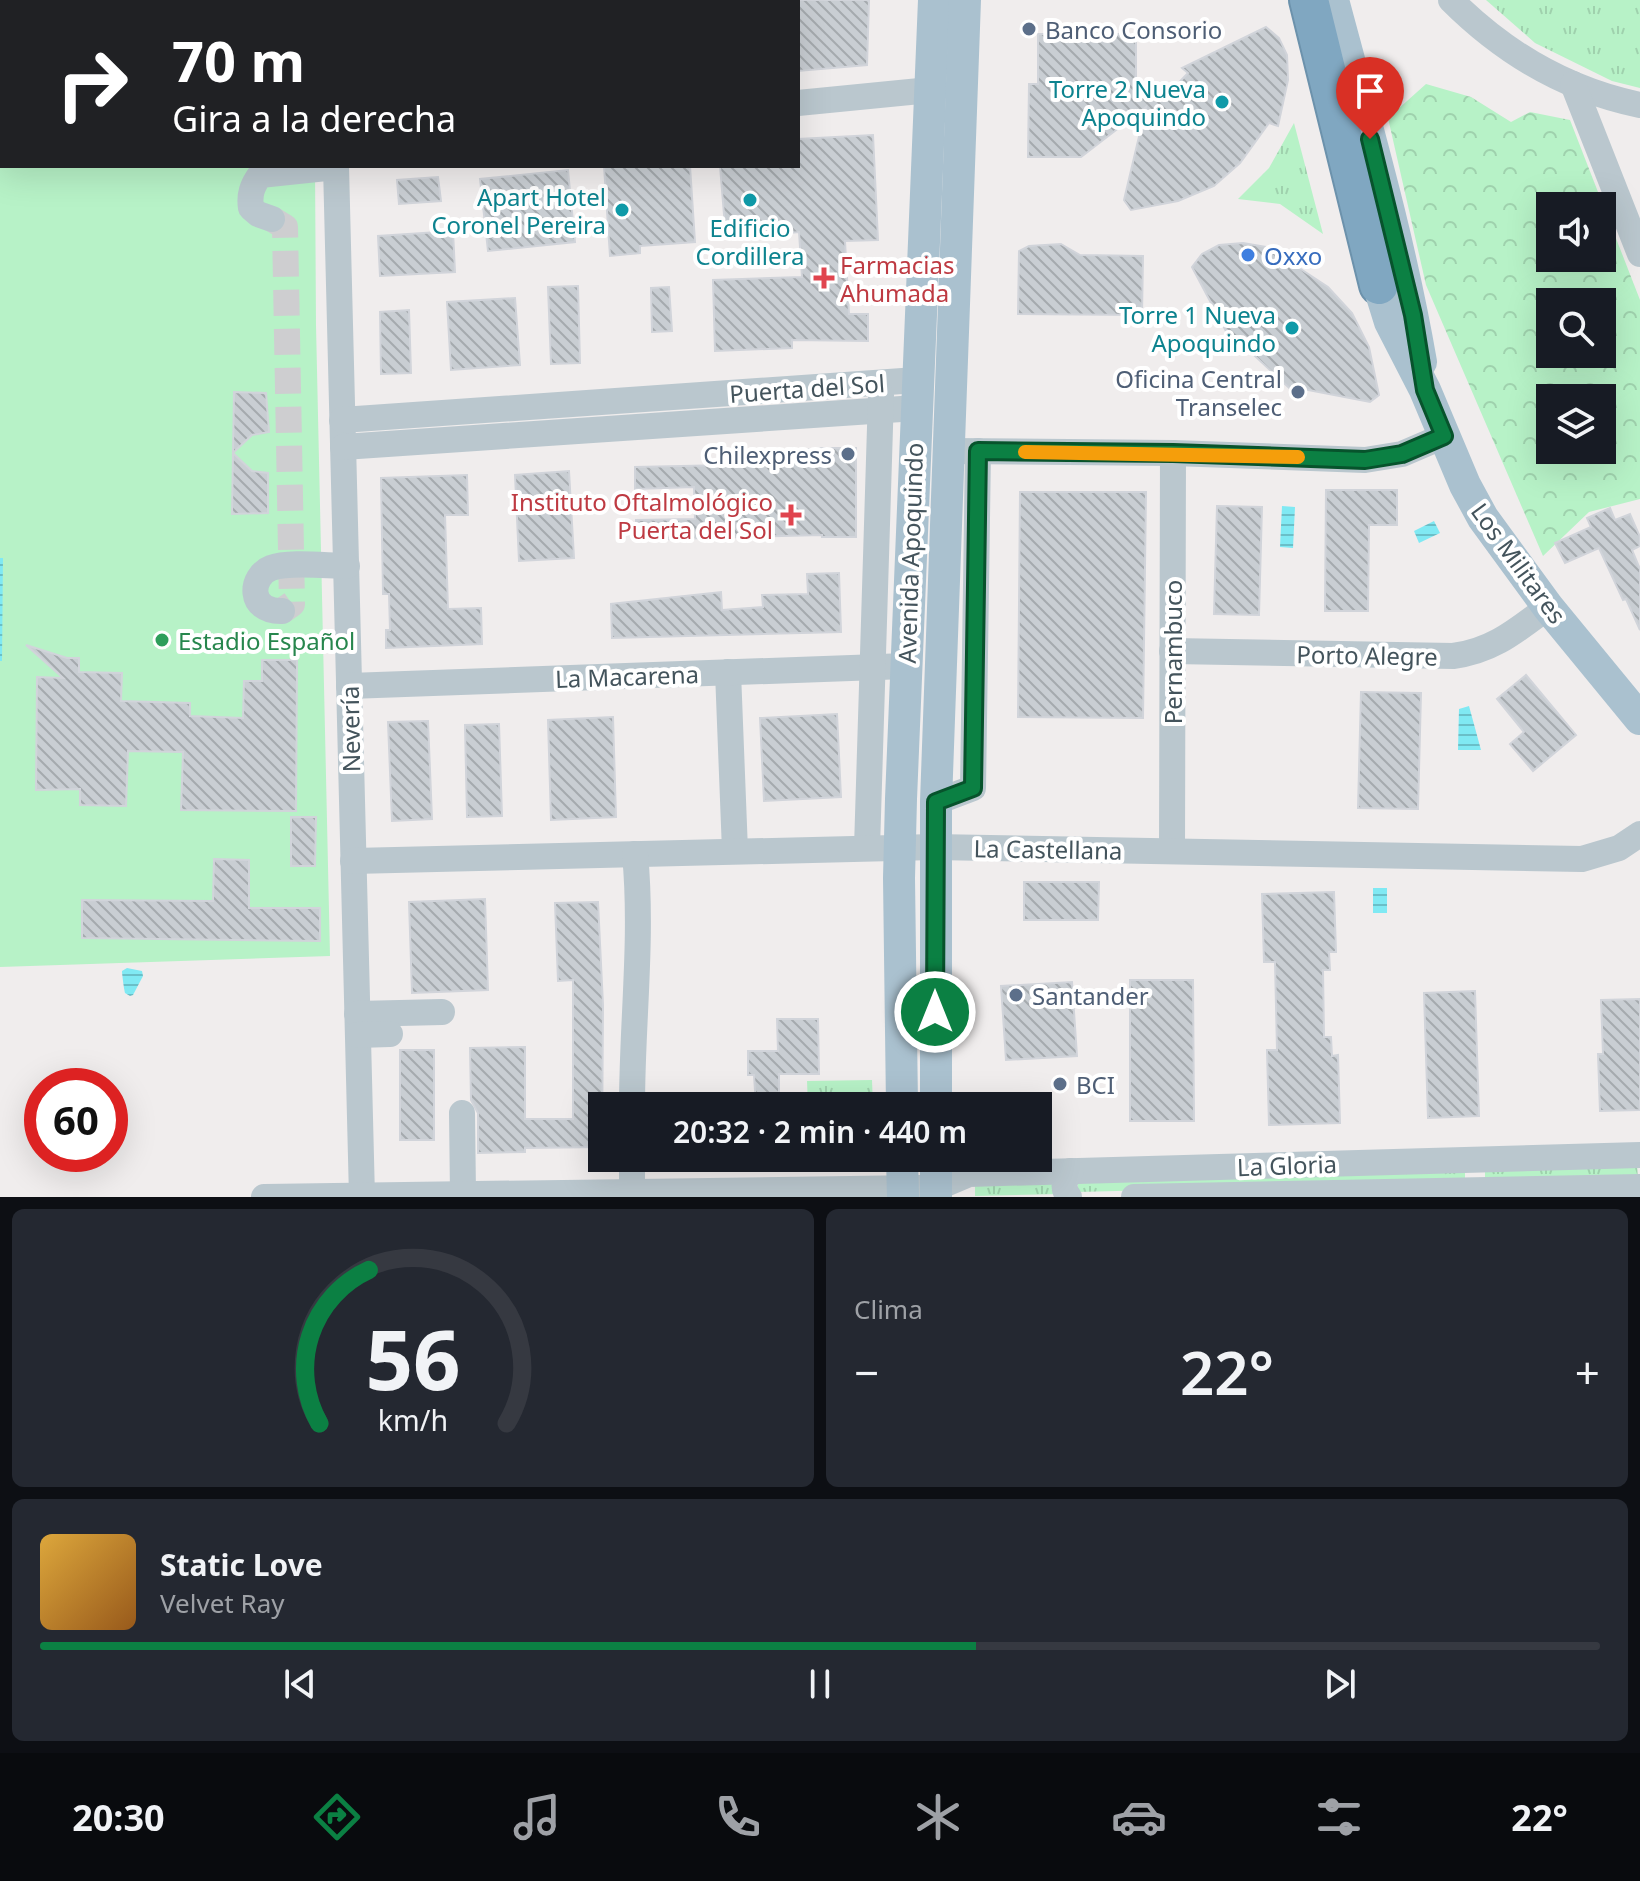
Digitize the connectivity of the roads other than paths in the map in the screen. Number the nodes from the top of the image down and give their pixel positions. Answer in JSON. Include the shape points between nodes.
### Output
{"nodes":[{"id":1,"x":934,"y":0,"type":"edge"},
{"id":2,"x":965,"y":0,"type":"edge"},
{"id":3,"x":1293,"y":0,"type":"edge"},
{"id":4,"x":1309,"y":0,"type":"edge"},
{"id":5,"x":1333,"y":0,"type":"edge"},
{"id":6,"x":1451,"y":0,"type":"edge"},
{"id":7,"x":1573,"y":84,"type":"junction"},
{"id":8,"x":930,"y":90,"type":"junction"},
{"id":9,"x":800,"y":103,"type":"edge"},
{"id":10,"x":1640,"y":105,"type":"edge"},
{"id":11,"x":326,"y":168,"type":"edge"},
{"id":12,"x":336,"y":168,"type":"edge"},
{"id":13,"x":272,"y":219,"type":"tunnel mouth"},
{"id":14,"x":1640,"y":254,"type":"edge"},
{"id":15,"x":1379,"y":285,"type":"junction"},
{"id":16,"x":881,"y":383,"type":"junction"},
{"id":17,"x":1425,"y":390,"type":"junction"},
{"id":18,"x":917,"y":394,"type":"junction"},
{"id":19,"x":696,"y":396,"type":"junction"},
{"id":20,"x":529,"y":407,"type":"junction"},
{"id":21,"x":880,"y":411,"type":"junction"},
{"id":22,"x":342,"y":420,"type":"junction"},
{"id":23,"x":697,"y":423,"type":"junction"},
{"id":24,"x":529,"y":434,"type":"junction"},
{"id":25,"x":1444,"y":436,"type":"junction"},
{"id":26,"x":343,"y":447,"type":"junction"},
{"id":27,"x":964,"y":451,"type":"junction"},
{"id":28,"x":1173,"y":453,"type":"junction"},
{"id":29,"x":347,"y":566,"type":"junction"},
{"id":30,"x":1548,"y":607,"type":"junction"},
{"id":31,"x":282,"y":611,"type":"dead end"},
{"id":32,"x":1172,"y":651,"type":"junction"},
{"id":33,"x":906,"y":666,"type":"junction"},
{"id":34,"x":871,"y":667,"type":"junction"},
{"id":35,"x":728,"y":672,"type":"junction"},
{"id":36,"x":349,"y":686,"type":"junction"},
{"id":37,"x":1640,"y":719,"type":"edge"},
{"id":38,"x":1640,"y":834,"type":"edge"},
{"id":39,"x":900,"y":847,"type":"junction"},
{"id":40,"x":934,"y":847,"type":"junction"},
{"id":41,"x":867,"y":848,"type":"junction"},
{"id":42,"x":735,"y":851,"type":"junction"},
{"id":43,"x":1172,"y":851,"type":"junction"},
{"id":44,"x":635,"y":854,"type":"junction"},
{"id":45,"x":353,"y":861,"type":"junction"},
{"id":46,"x":442,"y":1012,"type":"dead end"},
{"id":47,"x":357,"y":1025,"type":"junction"},
{"id":48,"x":390,"y":1034,"type":"dead end"},
{"id":49,"x":632,"y":1092,"type":"edge"},
{"id":50,"x":902,"y":1092,"type":"edge"},
{"id":51,"x":936,"y":1092,"type":"edge"},
{"id":52,"x":462,"y":1113,"type":"dead end"},
{"id":53,"x":1640,"y":1155,"type":"edge"},
{"id":54,"x":1474,"y":1159,"type":"junction"},
{"id":55,"x":632,"y":1172,"type":"edge"},
{"id":56,"x":903,"y":1181,"type":"edge"},
{"id":57,"x":1070,"y":1184,"type":"edge"},
{"id":58,"x":942,"y":1185,"type":"edge"},
{"id":59,"x":1640,"y":1187,"type":"edge"},
{"id":60,"x":1475,"y":1190,"type":"junction"},
{"id":61,"x":632,"y":1192,"type":"junction"},
{"id":62,"x":829,"y":1193,"type":"edge"},
{"id":63,"x":459,"y":1195,"type":"edge"},
{"id":64,"x":362,"y":1196,"type":"edge"},
{"id":65,"x":264,"y":1197,"type":"edge"},
{"id":66,"x":1134,"y":1197,"type":"edge"}],
"edges":[{"from":1,"to":8,"type":"main road","name":"Avenida Apoquindo"},
{"from":2,"to":27,"type":"main road","name":"Avenida Apoquindo"},
{"from":3,"to":15,"type":"main road","name":"Los Militares","via":[[1341,173]]},
{"from":4,"to":15,"type":"highway"},
{"from":5,"to":17,"type":"main road","name":"Los Militares","via":[[1413,315]]},
{"from":6,"to":7,"type":"street","via":[[1517,55]]},
{"from":7,"to":10,"type":"street"},
{"from":7,"to":14,"type":"street"},
{"from":8,"to":9,"type":"street"},
{"from":8,"to":18,"type":"main road","name":"Avenida Apoquindo"},
{"from":11,"to":13,"type":"street","via":[[260,175],[249,198],[251,208]]},
{"from":12,"to":22,"type":"street","name":"Nevería"},
{"from":15,"to":17,"type":"main road","name":"Los Militares","via":[[1390,322]]},
{"from":16,"to":18,"type":"street","name":"Puerta del Sol"},
{"from":16,"to":19,"type":"street","name":"Puerta del Sol"},
{"from":16,"to":21,"type":"street"},
{"from":17,"to":25,"type":"main road","name":"Los Militares"},
{"from":18,"to":21,"type":"street","name":"Puerta del Sol"},
{"from":18,"to":33,"type":"main road","name":"Avenida Apoquindo"},
{"from":19,"to":20,"type":"street","name":"Puerta del Sol"},
{"from":19,"to":23,"type":"street","name":"Puerta del Sol"},
{"from":20,"to":22,"type":"street","name":"Puerta del Sol"},
{"from":20,"to":24,"type":"street"},
{"from":21,"to":23,"type":"street","name":"Puerta del Sol"},
{"from":21,"to":34,"type":"street"},
{"from":22,"to":26,"type":"street","name":"Nevería"},
{"from":23,"to":24,"type":"street","name":"Puerta del Sol"},
{"from":24,"to":26,"type":"street","name":"Puerta del Sol"},
{"from":25,"to":28,"type":"street","via":[[1384,459]]},
{"from":25,"to":30,"type":"main road","name":"Los Militares","via":[[1483,518]]},
{"from":26,"to":29,"type":"street","name":"Nevería"},
{"from":27,"to":28,"type":"street"},
{"from":27,"to":40,"type":"main road","name":"Avenida Apoquindo"},
{"from":28,"to":32,"type":"street","name":"Pernambuco"},
{"from":29,"to":31,"type":"street","via":[[276,566],[264,571],[257,583],[260,606]]},
{"from":29,"to":36,"type":"street","name":"Nevería"},
{"from":30,"to":32,"type":"street","name":"Porto Alegre","via":[[1504,640],[1467,655]]},
{"from":30,"to":37,"type":"main road","name":"Los Militares"},
{"from":32,"to":43,"type":"street","name":"Pernambuco"},
{"from":33,"to":34,"type":"street","name":"La Macarena"},
{"from":33,"to":39,"type":"main road","name":"Avenida Apoquindo"},
{"from":34,"to":35,"type":"street","name":"La Macarena"},
{"from":34,"to":41,"type":"street"},
{"from":35,"to":36,"type":"street","name":"La Macarena"},
{"from":35,"to":42,"type":"street"},
{"from":36,"to":45,"type":"street","name":"Nevería"},
{"from":38,"to":43,"type":"street","name":"La Castellana","via":[[1619,848],[1582,859]]},
{"from":39,"to":40,"type":"street","name":"La Castellana"},
{"from":39,"to":41,"type":"street","name":"La Castellana"},
{"from":39,"to":50,"type":"main road","name":"Avenida Apoquindo"},
{"from":40,"to":43,"type":"street","name":"La Castellana"},
{"from":40,"to":51,"type":"main road","name":"Avenida Apoquindo"},
{"from":41,"to":42,"type":"street","name":"La Castellana"},
{"from":42,"to":44,"type":"street","name":"La Castellana"},
{"from":44,"to":45,"type":"street","name":"La Castellana"},
{"from":44,"to":49,"type":"street","via":[[639,944]]},
{"from":45,"to":47,"type":"street","name":"Nevería"},
{"from":46,"to":47,"type":"street"},
{"from":47,"to":48,"type":"street"},
{"from":47,"to":64,"type":"street","name":"Nevería"},
{"from":52,"to":63,"type":"street"},
{"from":53,"to":54,"type":"street","name":"La Gloria"},
{"from":54,"to":57,"type":"street","name":"La Gloria"},
{"from":54,"to":60,"type":"street"},
{"from":55,"to":61,"type":"street"},
{"from":56,"to":58,"type":"street","name":"La Gloria"},
{"from":56,"to":62,"type":"street","name":"La Gloria"},
{"from":57,"to":58,"type":"street","name":"La Gloria","via":[[969,1174]]},
{"from":59,"to":60,"type":"street","name":"La Gloria"},
{"from":60,"to":66,"type":"street","name":"La Gloria"},
{"from":61,"to":62,"type":"street","name":"La Gloria"},
{"from":61,"to":63,"type":"street","name":"La Gloria"},
{"from":63,"to":64,"type":"street","name":"La Gloria"},
{"from":64,"to":65,"type":"street","name":"La Gloria"}]}
